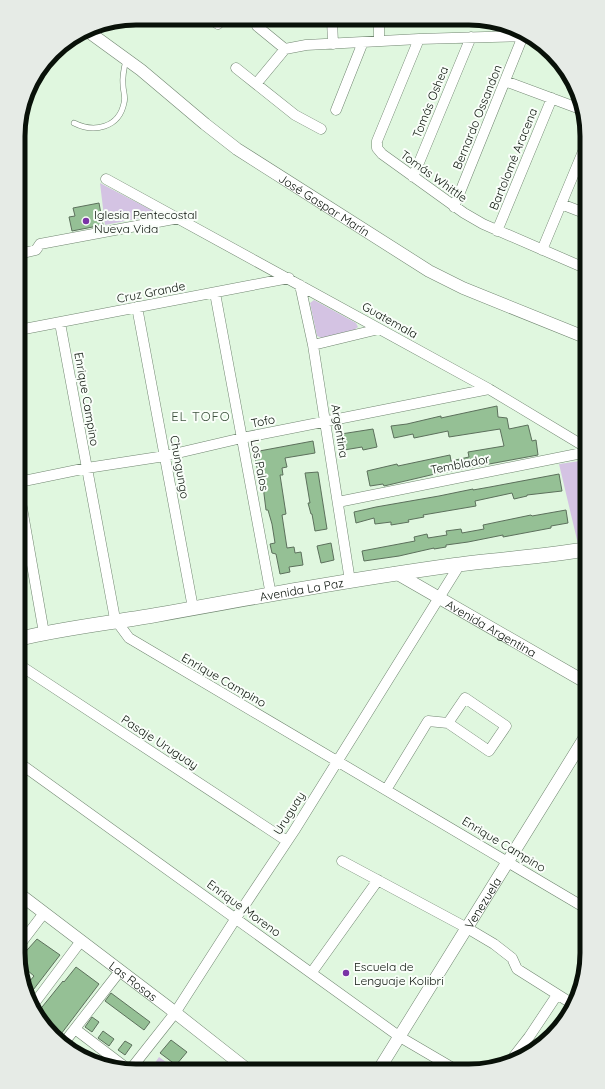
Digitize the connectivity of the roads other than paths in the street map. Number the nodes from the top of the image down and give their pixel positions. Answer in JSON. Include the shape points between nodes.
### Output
{"nodes":[{"id":1,"x":332,"y":25,"type":"edge"},
{"id":2,"x":379,"y":25,"type":"edge"},
{"id":3,"x":257,"y":26,"type":"dead end"},
{"id":4,"x":94,"y":33,"type":"edge"},
{"id":5,"x":518,"y":36,"type":"edge"},
{"id":6,"x":471,"y":37,"type":"junction"},
{"id":7,"x":419,"y":38,"type":"junction"},
{"id":8,"x":522,"y":38,"type":"edge"},
{"id":9,"x":379,"y":41,"type":"junction"},
{"id":10,"x":363,"y":42,"type":"junction"},
{"id":11,"x":332,"y":44,"type":"junction"},
{"id":12,"x":285,"y":49,"type":"junction"},
{"id":13,"x":126,"y":60,"type":"junction"},
{"id":14,"x":236,"y":68,"type":"dead end"},
{"id":15,"x":505,"y":80,"type":"junction"},
{"id":16,"x":256,"y":84,"type":"junction"},
{"id":17,"x":552,"y":98,"type":"junction"},
{"id":18,"x":576,"y":107,"type":"edge"},
{"id":19,"x":336,"y":110,"type":"dead end"},
{"id":20,"x":74,"y":123,"type":"dead end"},
{"id":21,"x":321,"y":129,"type":"dead end"},
{"id":22,"x":580,"y":159,"type":"edge"},
{"id":23,"x":413,"y":178,"type":"junction"},
{"id":24,"x":106,"y":179,"type":"dead end"},
{"id":25,"x":561,"y":204,"type":"junction"},
{"id":26,"x":454,"y":207,"type":"junction"},
{"id":27,"x":580,"y":211,"type":"edge"},
{"id":28,"x":180,"y":218,"type":"junction"},
{"id":29,"x":498,"y":231,"type":"junction"},
{"id":30,"x":542,"y":250,"type":"junction"},
{"id":31,"x":25,"y":253,"type":"edge"},
{"id":32,"x":580,"y":266,"type":"edge"},
{"id":33,"x":289,"y":278,"type":"junction"},
{"id":34,"x":300,"y":285,"type":"junction"},
{"id":35,"x":215,"y":293,"type":"junction"},
{"id":36,"x":137,"y":307,"type":"junction"},
{"id":37,"x":60,"y":323,"type":"junction"},
{"id":38,"x":25,"y":329,"type":"edge"},
{"id":39,"x":379,"y":329,"type":"junction"},
{"id":40,"x":580,"y":335,"type":"edge"},
{"id":41,"x":312,"y":345,"type":"junction"},
{"id":42,"x":489,"y":389,"type":"junction"},
{"id":43,"x":325,"y":422,"type":"junction"},
{"id":44,"x":242,"y":438,"type":"junction"},
{"id":45,"x":580,"y":444,"type":"edge"},
{"id":46,"x":580,"y":453,"type":"edge"},
{"id":47,"x":165,"y":456,"type":"junction"},
{"id":48,"x":86,"y":468,"type":"junction"},
{"id":49,"x":25,"y":481,"type":"edge"},
{"id":50,"x":338,"y":502,"type":"junction"},
{"id":51,"x":25,"y":529,"type":"edge"},
{"id":52,"x":580,"y":550,"type":"edge"},
{"id":53,"x":460,"y":564,"type":"junction"},
{"id":54,"x":396,"y":573,"type":"junction"},
{"id":55,"x":350,"y":580,"type":"junction"},
{"id":56,"x":271,"y":595,"type":"junction"},
{"id":57,"x":440,"y":597,"type":"junction"},
{"id":58,"x":193,"y":608,"type":"junction"},
{"id":59,"x":118,"y":622,"type":"junction"},
{"id":60,"x":44,"y":633,"type":"junction"},
{"id":61,"x":25,"y":637,"type":"edge"},
{"id":62,"x":25,"y":669,"type":"edge"},
{"id":63,"x":580,"y":679,"type":"edge"},
{"id":64,"x":448,"y":723,"type":"junction"},
{"id":65,"x":580,"y":745,"type":"edge"},
{"id":66,"x":337,"y":760,"type":"junction"},
{"id":67,"x":25,"y":767,"type":"edge"},
{"id":68,"x":386,"y":790,"type":"junction"},
{"id":69,"x":287,"y":841,"type":"junction"},
{"id":70,"x":342,"y":861,"type":"dead end"},
{"id":71,"x":507,"y":861,"type":"junction"},
{"id":72,"x":378,"y":880,"type":"junction"},
{"id":73,"x":25,"y":898,"type":"edge"},
{"id":74,"x":580,"y":905,"type":"edge"},
{"id":75,"x":44,"y":913,"type":"junction"},
{"id":76,"x":236,"y":918,"type":"junction"},
{"id":77,"x":467,"y":928,"type":"junction"},
{"id":78,"x":25,"y":938,"type":"edge"},
{"id":79,"x":82,"y":941,"type":"junction"},
{"id":80,"x":120,"y":971,"type":"junction"},
{"id":81,"x":312,"y":972,"type":"junction"},
{"id":82,"x":557,"y":995,"type":"junction"},
{"id":83,"x":36,"y":1001,"type":"edge"},
{"id":84,"x":569,"y":1002,"type":"edge"},
{"id":85,"x":175,"y":1013,"type":"junction"},
{"id":86,"x":75,"y":1029,"type":"junction"},
{"id":87,"x":400,"y":1037,"type":"junction"},
{"id":88,"x":67,"y":1039,"type":"edge"},
{"id":89,"x":516,"y":1054,"type":"edge"},
{"id":90,"x":120,"y":1063,"type":"edge"},
{"id":91,"x":135,"y":1064,"type":"edge"},
{"id":92,"x":240,"y":1064,"type":"edge"},
{"id":93,"x":383,"y":1064,"type":"edge"},
{"id":94,"x":446,"y":1064,"type":"edge"}],
"edges":[{"from":1,"to":11,"type":"street"},
{"from":2,"to":9,"type":"street"},
{"from":3,"to":12,"type":"street"},
{"from":4,"to":13,"type":"street","name":"José Gaspar Marín"},
{"from":5,"to":6,"type":"street"},
{"from":6,"to":7,"type":"street"},
{"from":6,"to":23,"type":"street","name":"Tomás Oshea"},
{"from":7,"to":9,"type":"street"},
{"from":7,"to":23,"type":"street","name":"Tomás Whittle","via":[[376,140],[377,148],[382,154]]},
{"from":8,"to":15,"type":"street","name":"Bernardo Ossandon"},
{"from":9,"to":10,"type":"street"},
{"from":10,"to":11,"type":"street"},
{"from":10,"to":19,"type":"street"},
{"from":11,"to":12,"type":"street"},
{"from":12,"to":16,"type":"street"},
{"from":13,"to":20,"type":"lane","via":[[123,76],[124,103],[118,116],[104,127],[92,129]]},
{"from":13,"to":40,"type":"street","name":"José Gaspar Marín","via":[[237,149],[429,271],[463,288]]},
{"from":14,"to":16,"type":"street"},
{"from":15,"to":17,"type":"street"},
{"from":15,"to":26,"type":"street","name":"Bernardo Ossandon"},
{"from":16,"to":21,"type":"street","via":[[295,115]]},
{"from":17,"to":18,"type":"street"},
{"from":17,"to":29,"type":"street","name":"Bartolomé Aracena"},
{"from":22,"to":25,"type":"street"},
{"from":23,"to":26,"type":"street","name":"Tomás Whittle"},
{"from":24,"to":28,"type":"street","name":"Guatemala"},
{"from":25,"to":27,"type":"street"},
{"from":25,"to":30,"type":"street"},
{"from":26,"to":29,"type":"street","name":"Tomás Whittle"},
{"from":28,"to":31,"type":"street","via":[[40,244],[36,250]]},
{"from":28,"to":33,"type":"street","name":"Guatemala"},
{"from":29,"to":30,"type":"street","name":"Tomás Whittle"},
{"from":30,"to":32,"type":"street","name":"Tomás Whittle"},
{"from":33,"to":34,"type":"street","name":"Guatemala"},
{"from":33,"to":35,"type":"street","name":"Cruz Grande"},
{"from":34,"to":39,"type":"street","name":"Guatemala"},
{"from":34,"to":41,"type":"street","name":"Argentina"},
{"from":35,"to":36,"type":"street","name":"Cruz Grande"},
{"from":35,"to":44,"type":"street","name":"Los Palos"},
{"from":36,"to":37,"type":"street","name":"Cruz Grande"},
{"from":36,"to":47,"type":"street","name":"Chungungo"},
{"from":37,"to":38,"type":"street","name":"Cruz Grande"},
{"from":37,"to":48,"type":"street","name":"Enrique Campino"},
{"from":39,"to":41,"type":"street"},
{"from":39,"to":42,"type":"street","name":"Guatemala"},
{"from":41,"to":43,"type":"street","name":"Argentina"},
{"from":42,"to":43,"type":"street","name":"Tofo"},
{"from":42,"to":45,"type":"street","name":"Guatemala"},
{"from":43,"to":44,"type":"street","name":"Tofo"},
{"from":43,"to":50,"type":"street","name":"Argentina"},
{"from":44,"to":47,"type":"street","name":"Tofo"},
{"from":44,"to":56,"type":"street","name":"Los Palos"},
{"from":46,"to":50,"type":"street","name":"Temblador"},
{"from":47,"to":48,"type":"street","name":"Tofo"},
{"from":47,"to":58,"type":"street","name":"Chungungo"},
{"from":48,"to":49,"type":"street","name":"Tofo"},
{"from":48,"to":59,"type":"street","name":"Enrique Campino","via":[[115,619]]},
{"from":50,"to":55,"type":"street","name":"Argentina"},
{"from":51,"to":60,"type":"street"},
{"from":52,"to":53,"type":"main road","name":"Avenida La Paz"},
{"from":53,"to":54,"type":"main road","name":"Avenida La Paz"},
{"from":53,"to":57,"type":"street","name":"Uruguay"},
{"from":54,"to":55,"type":"main road","name":"Avenida La Paz"},
{"from":54,"to":57,"type":"street","name":"Avenida Argentina"},
{"from":55,"to":56,"type":"main road","name":"Avenida La Paz"},
{"from":56,"to":58,"type":"main road","name":"Avenida La Paz"},
{"from":57,"to":63,"type":"street","name":"Avenida Argentina"},
{"from":57,"to":66,"type":"street","name":"Uruguay"},
{"from":58,"to":59,"type":"main road","name":"Avenida La Paz"},
{"from":59,"to":60,"type":"main road","name":"Avenida La Paz"},
{"from":59,"to":66,"type":"street","name":"Enrique Campino","via":[[135,642]]},
{"from":60,"to":61,"type":"main road","name":"Avenida La Paz"},
{"from":62,"to":69,"type":"street","name":"Pasaje Uruguay"},
{"from":64,"to":64,"type":"street","via":[[489,751],[506,726],[465,698]]},
{"from":64,"to":68,"type":"street","via":[[428,721]]},
{"from":65,"to":71,"type":"street","name":"Venezuela"},
{"from":66,"to":68,"type":"street","name":"Enrique Campino"},
{"from":66,"to":69,"type":"street","name":"Uruguay"},
{"from":67,"to":76,"type":"street","name":"Enrique Moreno"},
{"from":68,"to":71,"type":"street","name":"Enrique Campino"},
{"from":69,"to":76,"type":"street","name":"Uruguay"},
{"from":70,"to":72,"type":"street"},
{"from":71,"to":74,"type":"street","name":"Enrique Campino"},
{"from":71,"to":77,"type":"street","name":"Venezuela"},
{"from":72,"to":77,"type":"street"},
{"from":72,"to":81,"type":"street"},
{"from":73,"to":75,"type":"street","name":"Las Rosas"},
{"from":75,"to":78,"type":"street"},
{"from":75,"to":79,"type":"street","name":"Las Rosas"},
{"from":76,"to":81,"type":"street","name":"Enrique Moreno"},
{"from":76,"to":85,"type":"street","name":"Uruguay"},
{"from":77,"to":82,"type":"street","via":[[494,944],[512,958],[517,969]]},
{"from":77,"to":87,"type":"street","name":"Venezuela"},
{"from":79,"to":80,"type":"street","name":"Las Rosas"},
{"from":79,"to":83,"type":"street"},
{"from":80,"to":85,"type":"street","name":"Las Rosas"},
{"from":80,"to":86,"type":"street"},
{"from":81,"to":87,"type":"street","name":"Enrique Moreno"},
{"from":82,"to":84,"type":"street"},
{"from":82,"to":89,"type":"street"},
{"from":85,"to":91,"type":"street","name":"Uruguay"},
{"from":85,"to":92,"type":"street","name":"Las Rosas"},
{"from":86,"to":88,"type":"street"},
{"from":86,"to":90,"type":"street"},
{"from":87,"to":93,"type":"street","name":"Venezuela"},
{"from":87,"to":94,"type":"street","name":"Enrique Moreno"}]}
